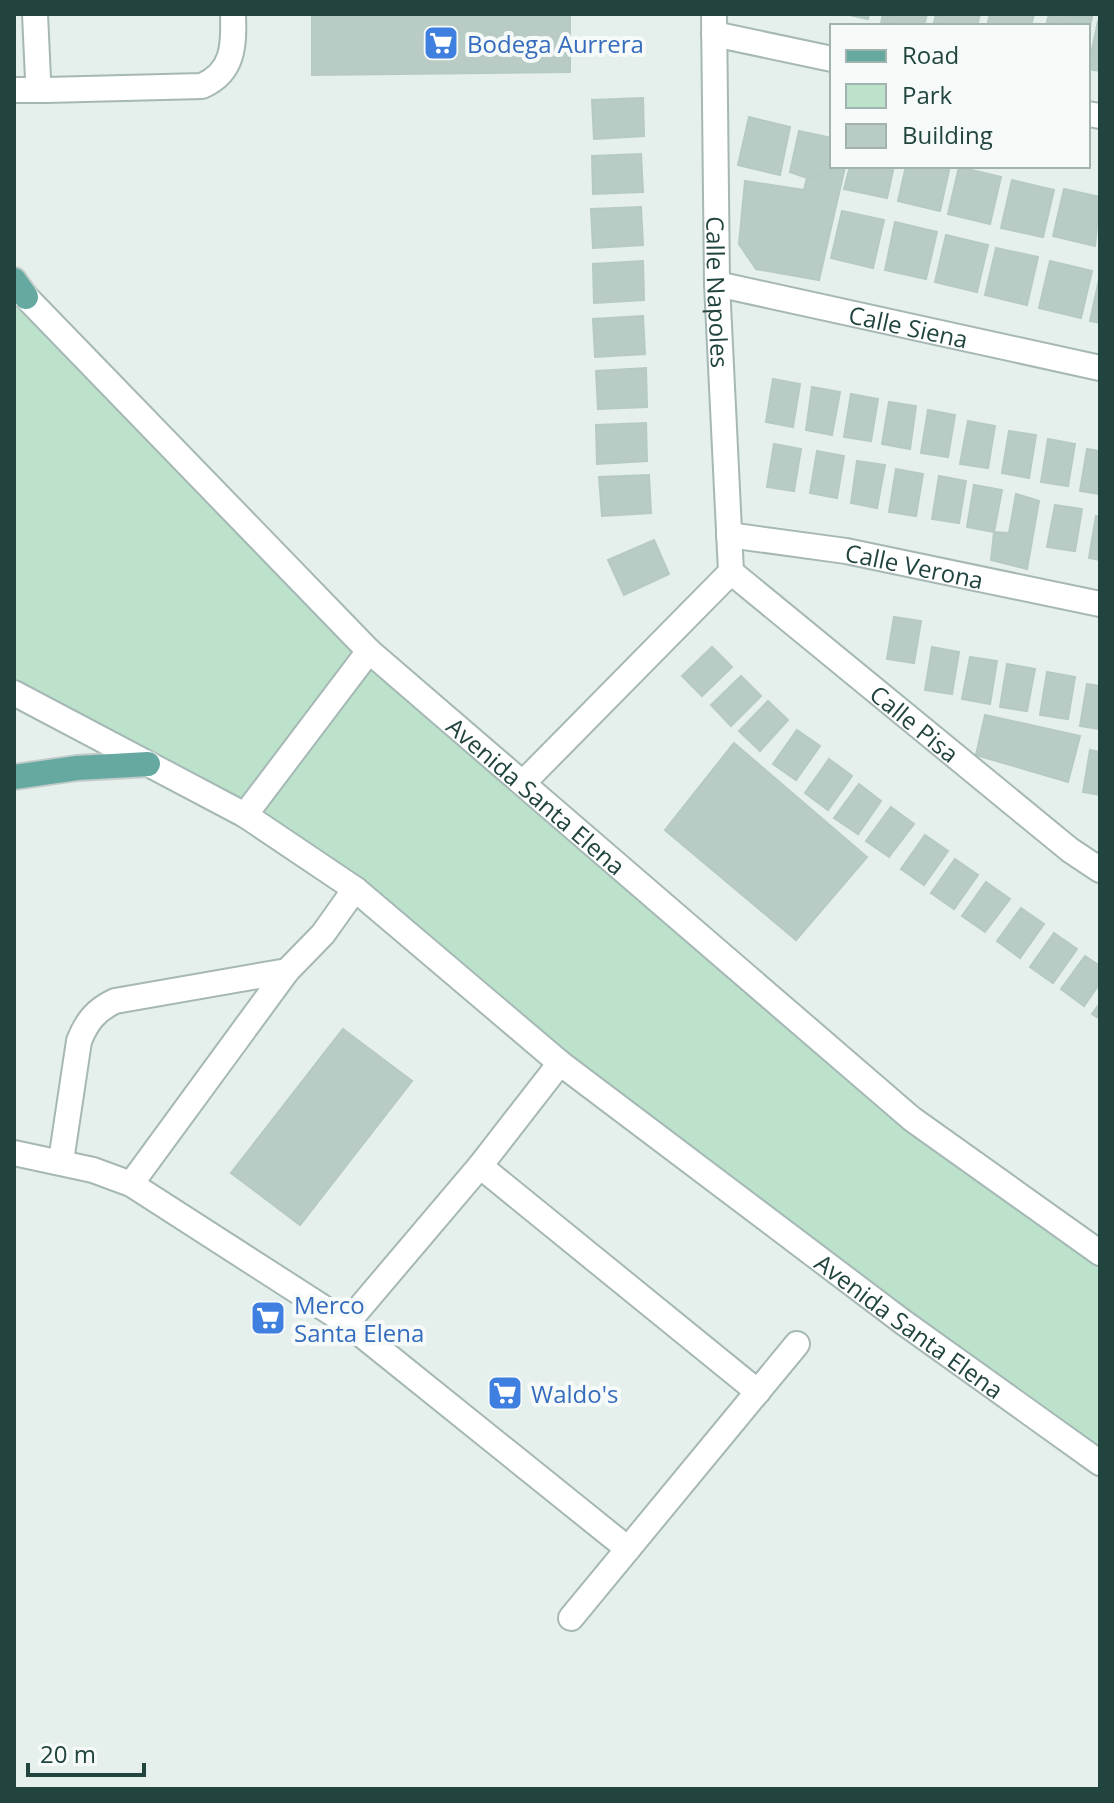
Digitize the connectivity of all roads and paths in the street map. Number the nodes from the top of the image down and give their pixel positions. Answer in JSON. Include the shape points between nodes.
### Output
{"nodes":[{"id":1,"x":35,"y":14,"type":"edge"},
{"id":2,"x":233,"y":14,"type":"edge"},
{"id":3,"x":714,"y":24,"type":"edge"},
{"id":4,"x":830,"y":58,"type":"edge"},
{"id":5,"x":14,"y":90,"type":"edge"},
{"id":6,"x":46,"y":90,"type":"junction"},
{"id":7,"x":717,"y":284,"type":"junction"},
{"id":8,"x":18,"y":289,"type":"edge"},
{"id":9,"x":1100,"y":368,"type":"edge"},
{"id":10,"x":729,"y":535,"type":"junction"},
{"id":11,"x":731,"y":572,"type":"junction"},
{"id":12,"x":1100,"y":604,"type":"edge"},
{"id":13,"x":369,"y":651,"type":"junction"},
{"id":14,"x":14,"y":693,"type":"edge"},
{"id":15,"x":148,"y":764,"type":"junction"},
{"id":16,"x":14,"y":777,"type":"edge"},
{"id":17,"x":524,"y":782,"type":"junction"},
{"id":18,"x":245,"y":815,"type":"junction"},
{"id":19,"x":1070,"y":850,"type":"junction"},
{"id":20,"x":1100,"y":855,"type":"edge"},
{"id":21,"x":1100,"y":870,"type":"edge"},
{"id":22,"x":355,"y":889,"type":"junction"},
{"id":23,"x":287,"y":971,"type":"junction"},
{"id":24,"x":560,"y":1063,"type":"junction"},
{"id":25,"x":14,"y":1153,"type":"edge"},
{"id":26,"x":61,"y":1161,"type":"junction"},
{"id":27,"x":480,"y":1166,"type":"junction"},
{"id":28,"x":131,"y":1184,"type":"junction"},
{"id":29,"x":1100,"y":1253,"type":"edge"},
{"id":30,"x":347,"y":1323,"type":"junction"},
{"id":31,"x":797,"y":1344,"type":"dead end"},
{"id":32,"x":758,"y":1392,"type":"junction"},
{"id":33,"x":1100,"y":1463,"type":"edge"},
{"id":34,"x":628,"y":1549,"type":"junction"},
{"id":35,"x":571,"y":1618,"type":"dead end"}],
"edges":[{"from":1,"to":6,"type":"street","via":[[38,79]]},
{"from":2,"to":6,"type":"street","via":[[233,55],[218,76],[202,86]]},
{"from":3,"to":4,"type":"street"},
{"from":3,"to":7,"type":"street","name":"Calle Napoles"},
{"from":5,"to":6,"type":"street"},
{"from":7,"to":9,"type":"street","name":"Calle Siena"},
{"from":7,"to":10,"type":"street","name":"Calle Napoles"},
{"from":8,"to":13,"type":"street","name":"Avenida Santa Elena"},
{"from":10,"to":11,"type":"street","name":"Calle Napoles"},
{"from":10,"to":12,"type":"street","name":"Calle Verona","via":[[846,551]]},
{"from":11,"to":17,"type":"street"},
{"from":11,"to":19,"type":"street","name":"Calle Pisa"},
{"from":13,"to":17,"type":"street","name":"Avenida Santa Elena"},
{"from":13,"to":18,"type":"street"},
{"from":14,"to":15,"type":"street","name":"Avenida Santa Elena"},
{"from":15,"to":16,"type":"main road"},
{"from":15,"to":18,"type":"street","name":"Avenida Santa Elena"},
{"from":17,"to":29,"type":"street","name":"Avenida Santa Elena","via":[[912,1119]]},
{"from":18,"to":22,"type":"street","name":"Avenida Santa Elena"},
{"from":19,"to":20,"type":"street"},
{"from":19,"to":21,"type":"street","name":"Calle Pisa"},
{"from":22,"to":23,"type":"street","via":[[323,934]]},
{"from":22,"to":24,"type":"street","name":"Avenida Santa Elena"},
{"from":23,"to":26,"type":"street","via":[[101,1007],[79,1041]]},
{"from":23,"to":28,"type":"street"},
{"from":24,"to":27,"type":"street"},
{"from":24,"to":33,"type":"street","name":"Avenida Santa Elena"},
{"from":25,"to":26,"type":"street"},
{"from":26,"to":28,"type":"street"},
{"from":27,"to":30,"type":"street"},
{"from":27,"to":32,"type":"street"},
{"from":28,"to":30,"type":"street"},
{"from":30,"to":34,"type":"street"},
{"from":31,"to":32,"type":"street"},
{"from":32,"to":34,"type":"street"},
{"from":34,"to":35,"type":"street"}]}
